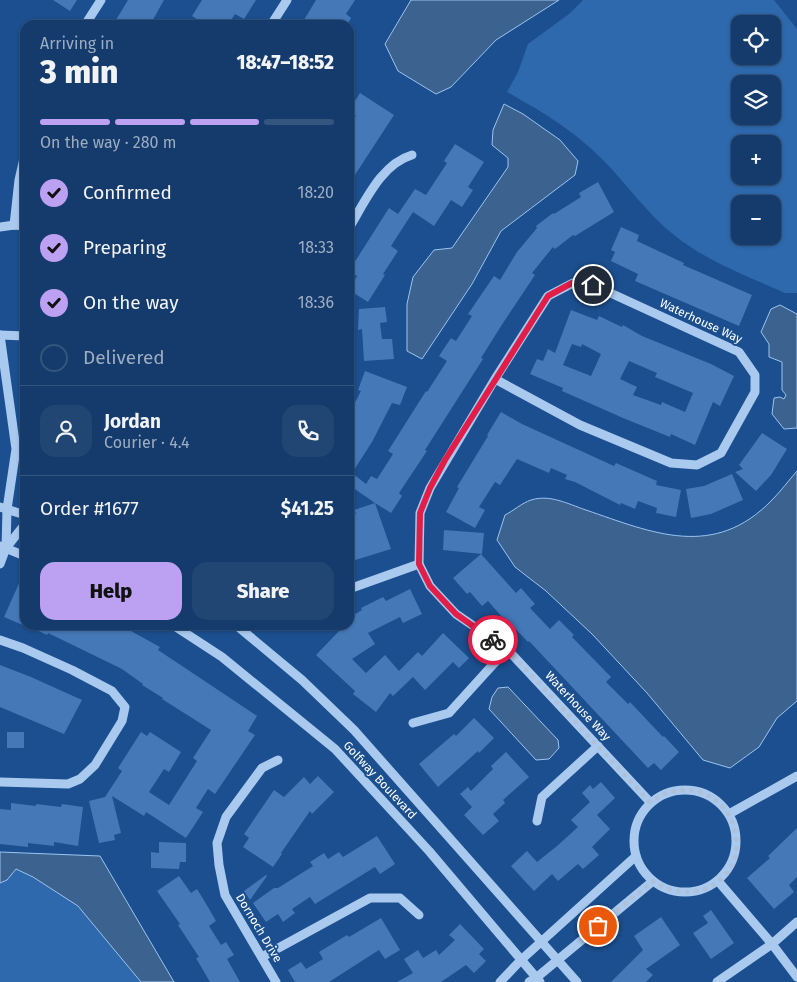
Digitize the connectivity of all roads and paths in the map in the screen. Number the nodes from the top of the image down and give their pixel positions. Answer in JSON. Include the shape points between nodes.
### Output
{"nodes":[{"id":1,"x":101,"y":0,"type":"edge"},
{"id":2,"x":287,"y":0,"type":"edge"},
{"id":3,"x":88,"y":20,"type":"edge"},
{"id":4,"x":274,"y":20,"type":"edge"},
{"id":5,"x":412,"y":154,"type":"dead end"},
{"id":6,"x":20,"y":176,"type":"edge"},
{"id":7,"x":354,"y":220,"type":"edge"},
{"id":8,"x":14,"y":225,"type":"junction"},
{"id":9,"x":20,"y":226,"type":"edge"},
{"id":10,"x":0,"y":227,"type":"edge"},
{"id":11,"x":0,"y":335,"type":"edge"},
{"id":12,"x":20,"y":336,"type":"edge"},
{"id":13,"x":495,"y":379,"type":"junction"},
{"id":14,"x":4,"y":508,"type":"edge"},
{"id":15,"x":20,"y":513,"type":"edge"},
{"id":16,"x":20,"y":529,"type":"edge"},
{"id":17,"x":3,"y":547,"type":"edge"},
{"id":18,"x":20,"y":554,"type":"edge"},
{"id":19,"x":0,"y":564,"type":"edge"},
{"id":20,"x":419,"y":564,"type":"junction"},
{"id":21,"x":354,"y":587,"type":"edge"},
{"id":22,"x":181,"y":630,"type":"edge"},
{"id":23,"x":242,"y":630,"type":"edge"},
{"id":24,"x":0,"y":640,"type":"edge"},
{"id":25,"x":507,"y":649,"type":"junction"},
{"id":26,"x":413,"y":723,"type":"dead end"},
{"id":27,"x":598,"y":746,"type":"junction"},
{"id":28,"x":278,"y":760,"type":"dead end"},
{"id":29,"x":797,"y":776,"type":"edge"},
{"id":30,"x":0,"y":782,"type":"edge"},
{"id":31,"x":650,"y":802,"type":"junction"},
{"id":32,"x":730,"y":814,"type":"junction"},
{"id":33,"x":537,"y":821,"type":"dead end"},
{"id":34,"x":636,"y":856,"type":"junction"},
{"id":35,"x":653,"y":881,"type":"junction"},
{"id":36,"x":718,"y":881,"type":"junction"},
{"id":37,"x":419,"y":915,"type":"dead end"},
{"id":38,"x":797,"y":922,"type":"edge"},
{"id":39,"x":541,"y":943,"type":"junction"},
{"id":40,"x":772,"y":944,"type":"junction"},
{"id":41,"x":262,"y":957,"type":"junction"},
{"id":42,"x":521,"y":960,"type":"junction"},
{"id":43,"x":557,"y":960,"type":"junction"},
{"id":44,"x":797,"y":977,"type":"edge"},
{"id":45,"x":535,"y":981,"type":"edge"},
{"id":46,"x":276,"y":982,"type":"edge"},
{"id":47,"x":500,"y":982,"type":"edge"},
{"id":48,"x":577,"y":982,"type":"edge"},
{"id":49,"x":717,"y":982,"type":"edge"}],
"edges":[{"from":1,"to":3,"type":"street"},
{"from":2,"to":4,"type":"street"},
{"from":5,"to":7,"type":"street","via":[[385,171]]},
{"from":6,"to":8,"type":"street"},
{"from":8,"to":9,"type":"street"},
{"from":8,"to":10,"type":"street"},
{"from":11,"to":12,"type":"street"},
{"from":11,"to":14,"type":"street","via":[[16,449]]},
{"from":13,"to":13,"type":"street","name":"Waterhouse Way","via":[[548,296],[572,283],[593,285],[740,352],[755,375],[755,392],[720,453],[697,465],[671,463],[580,425]]},
{"from":13,"to":20,"type":"street","name":"Waterhouse Way","via":[[430,488],[420,513]]},
{"from":14,"to":15,"type":"street"},
{"from":14,"to":17,"type":"street"},
{"from":16,"to":17,"type":"street"},
{"from":17,"to":18,"type":"street"},
{"from":17,"to":19,"type":"street"},
{"from":20,"to":21,"type":"street"},
{"from":20,"to":25,"type":"street","name":"Waterhouse Way","via":[[430,586],[456,614]]},
{"from":22,"to":42,"type":"street","name":"Golfway Boulevard","via":[[222,657],[336,749],[429,851]]},
{"from":23,"to":39,"type":"street","name":"Golfway Boulevard","via":[[302,680],[354,730]]},
{"from":24,"to":30,"type":"street","via":[[72,670],[112,692],[125,707],[122,721],[95,765],[80,778],[68,784]]},
{"from":25,"to":26,"type":"street","via":[[449,713]]},
{"from":25,"to":27,"type":"street","name":"Waterhouse Way"},
{"from":27,"to":31,"type":"street","name":"Waterhouse Way"},
{"from":27,"to":33,"type":"street","via":[[542,797]]},
{"from":28,"to":41,"type":"street","name":"Dornoch Drive","via":[[262,768],[226,817],[217,842],[225,895]]},
{"from":29,"to":32,"type":"street"},
{"from":31,"to":32,"type":"street","via":[[679,790],[694,790],[720,803]]},
{"from":31,"to":34,"type":"street","via":[[636,826]]},
{"from":32,"to":36,"type":"street","via":[[737,838],[736,850],[733,862]]},
{"from":34,"to":35,"type":"street"},
{"from":34,"to":39,"type":"street"},
{"from":35,"to":36,"type":"street","via":[[674,891],[686,892],[697,891]]},
{"from":35,"to":43,"type":"street"},
{"from":36,"to":40,"type":"street"},
{"from":37,"to":41,"type":"street","via":[[400,898],[370,898]]},
{"from":38,"to":40,"type":"street"},
{"from":39,"to":42,"type":"street"},
{"from":39,"to":43,"type":"street","name":"Golfway Boulevard"},
{"from":40,"to":44,"type":"street"},
{"from":40,"to":49,"type":"street"},
{"from":41,"to":46,"type":"street","name":"Dornoch Drive"},
{"from":42,"to":45,"type":"street","name":"Golfway Boulevard"},
{"from":42,"to":47,"type":"street"},
{"from":43,"to":45,"type":"street"},
{"from":43,"to":48,"type":"street","name":"Golfway Boulevard"}]}
